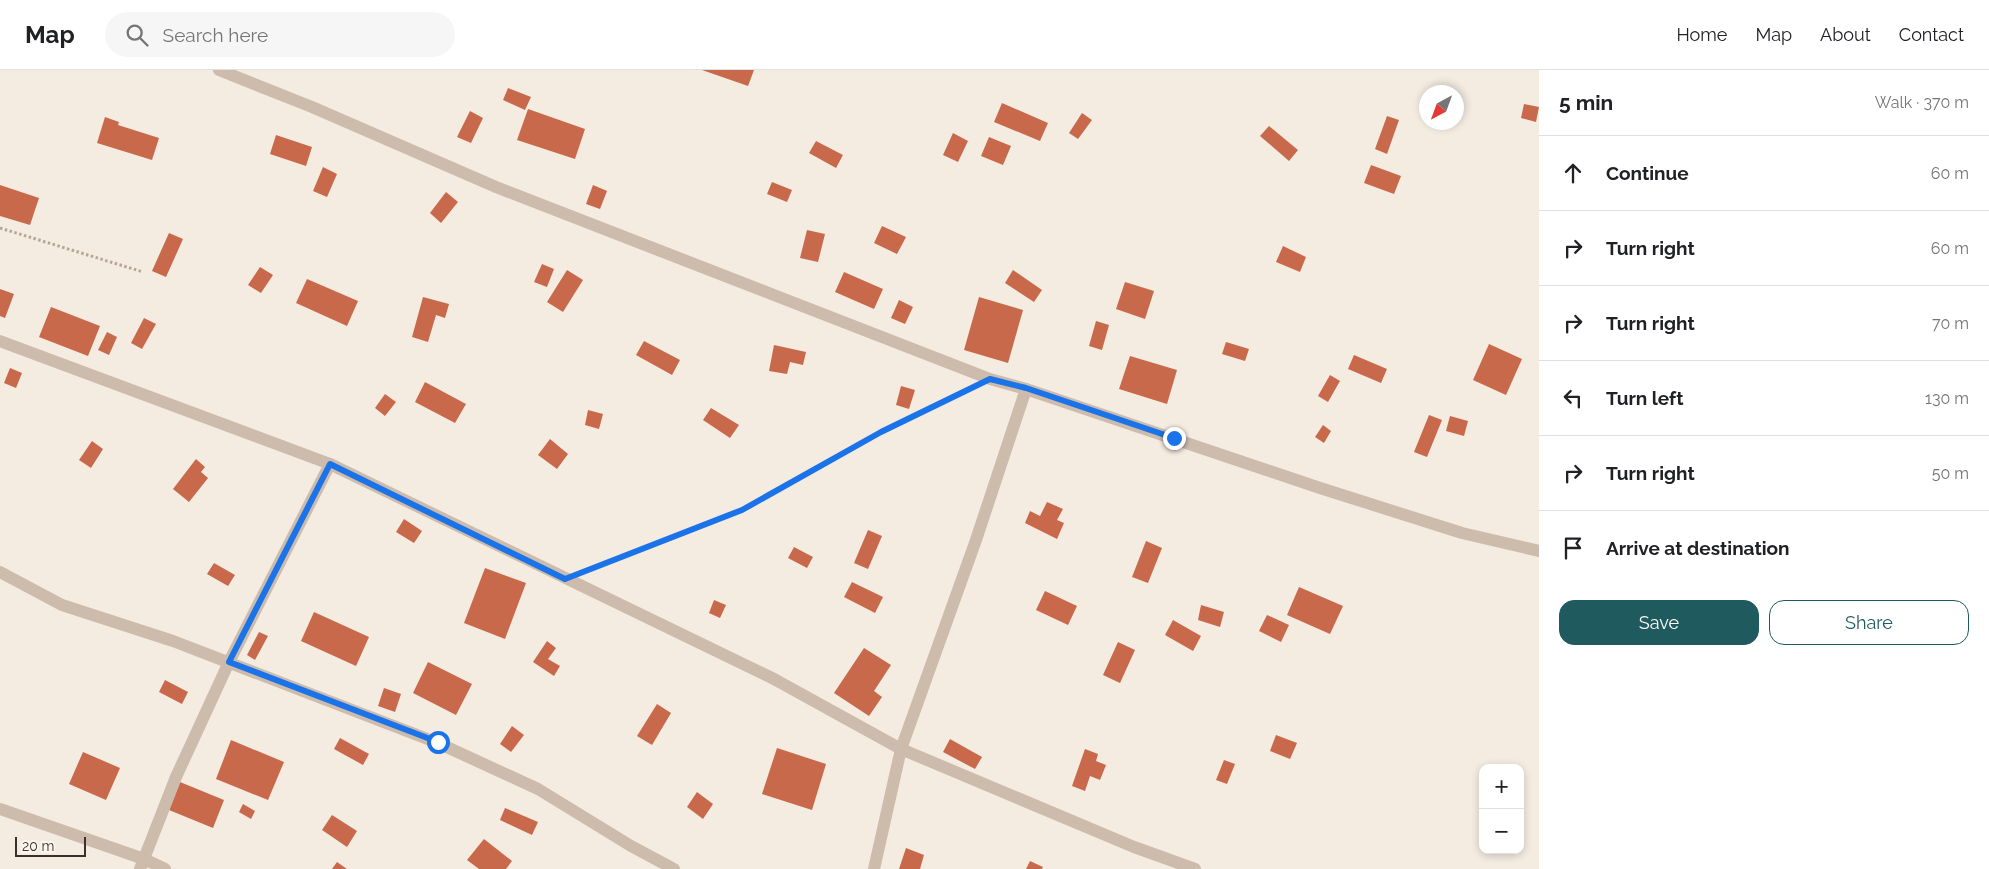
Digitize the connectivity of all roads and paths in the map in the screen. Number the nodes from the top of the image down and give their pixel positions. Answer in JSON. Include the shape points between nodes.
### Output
{"nodes":[{"id":1,"x":218,"y":70,"type":"edge"},
{"id":2,"x":0,"y":228,"type":"edge"},
{"id":3,"x":143,"y":272,"type":"dead end"},
{"id":4,"x":0,"y":341,"type":"edge"},
{"id":5,"x":990,"y":379,"type":"junction"},
{"id":6,"x":1026,"y":388,"type":"junction"},
{"id":7,"x":330,"y":464,"type":"junction"},
{"id":8,"x":1539,"y":550,"type":"edge"},
{"id":9,"x":0,"y":572,"type":"edge"},
{"id":10,"x":565,"y":579,"type":"junction"},
{"id":11,"x":229,"y":662,"type":"junction"},
{"id":12,"x":901,"y":749,"type":"junction"},
{"id":13,"x":0,"y":809,"type":"edge"},
{"id":14,"x":142,"y":864,"type":"edge"},
{"id":15,"x":165,"y":869,"type":"edge"},
{"id":16,"x":674,"y":869,"type":"edge"},
{"id":17,"x":874,"y":869,"type":"edge"},
{"id":18,"x":1195,"y":869,"type":"edge"}],
"edges":[{"from":1,"to":5,"type":"street","via":[[312,107],[496,188]]},
{"from":2,"to":3,"type":"path"},
{"from":4,"to":7,"type":"street"},
{"from":5,"to":6,"type":"street"},
{"from":5,"to":10,"type":"path","via":[[881,432],[742,510]]},
{"from":6,"to":8,"type":"street","via":[[1462,533]]},
{"from":6,"to":12,"type":"street"},
{"from":7,"to":10,"type":"street"},
{"from":7,"to":11,"type":"street"},
{"from":9,"to":11,"type":"street","via":[[62,605]]},
{"from":10,"to":12,"type":"street","via":[[774,679]]},
{"from":11,"to":14,"type":"street","via":[[176,777]]},
{"from":11,"to":16,"type":"street","via":[[438,742],[529,785]]},
{"from":12,"to":17,"type":"street"},
{"from":12,"to":18,"type":"street"},
{"from":13,"to":14,"type":"street"},
{"from":14,"to":15,"type":"street"}]}
